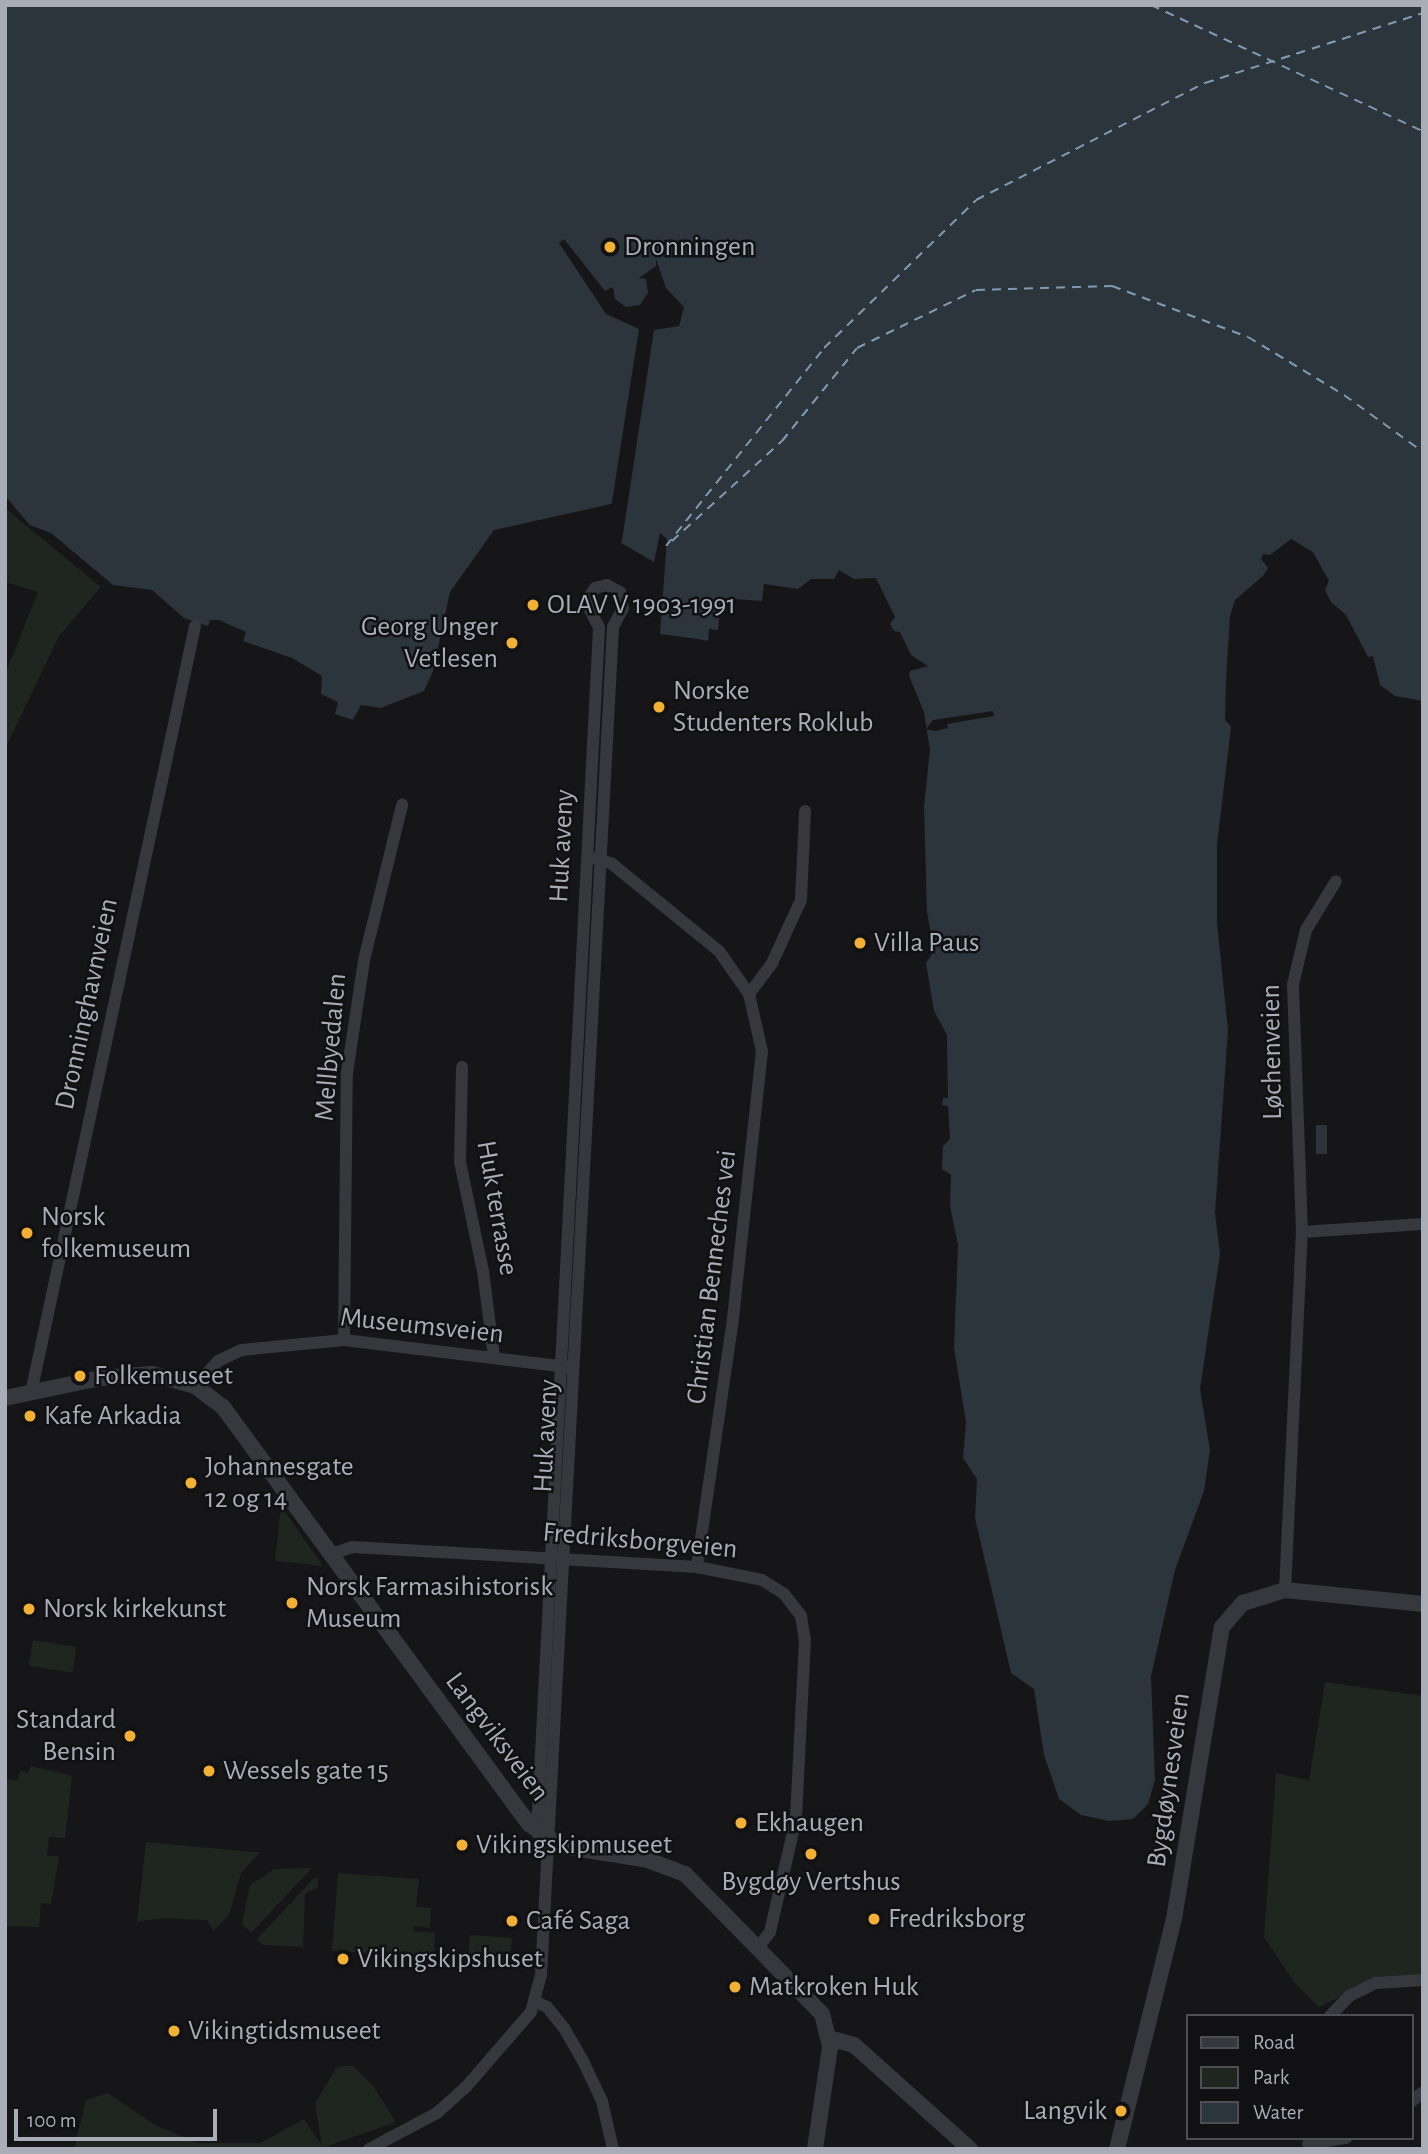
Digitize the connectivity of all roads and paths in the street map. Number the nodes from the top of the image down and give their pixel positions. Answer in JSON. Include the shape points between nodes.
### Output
{"nodes":[{"id":1,"x":195,"y":626,"type":"dead end"},
{"id":2,"x":591,"y":751,"type":"junction"},
{"id":3,"x":606,"y":753,"type":"junction"},
{"id":4,"x":402,"y":805,"type":"dead end"},
{"id":5,"x":805,"y":811,"type":"dead end"},
{"id":6,"x":586,"y":858,"type":"junction"},
{"id":7,"x":600,"y":859,"type":"junction"},
{"id":8,"x":1336,"y":880,"type":"dead end"},
{"id":9,"x":582,"y":943,"type":"junction"},
{"id":10,"x":596,"y":944,"type":"junction"},
{"id":11,"x":749,"y":993,"type":"junction"},
{"id":12,"x":577,"y":1040,"type":"junction"},
{"id":13,"x":592,"y":1041,"type":"junction"},
{"id":14,"x":462,"y":1067,"type":"dead end"},
{"id":15,"x":573,"y":1128,"type":"junction"},
{"id":16,"x":588,"y":1128,"type":"junction"},
{"id":17,"x":568,"y":1213,"type":"junction"},
{"id":18,"x":583,"y":1213,"type":"junction"},
{"id":19,"x":1423,"y":1224,"type":"edge"},
{"id":20,"x":1302,"y":1232,"type":"junction"},
{"id":21,"x":565,"y":1288,"type":"junction"},
{"id":22,"x":579,"y":1289,"type":"junction"},
{"id":23,"x":344,"y":1340,"type":"junction"},
{"id":24,"x":494,"y":1357,"type":"junction"},
{"id":25,"x":568,"y":1367,"type":"junction"},
{"id":26,"x":195,"y":1386,"type":"junction"},
{"id":27,"x":31,"y":1393,"type":"junction"},
{"id":28,"x":5,"y":1398,"type":"edge"},
{"id":29,"x":331,"y":1554,"type":"junction"},
{"id":30,"x":551,"y":1557,"type":"junction"},
{"id":31,"x":565,"y":1558,"type":"junction"},
{"id":32,"x":697,"y":1567,"type":"junction"},
{"id":33,"x":1285,"y":1590,"type":"junction"},
{"id":34,"x":1423,"y":1604,"type":"edge"},
{"id":35,"x":542,"y":1836,"type":"junction"},
{"id":36,"x":758,"y":1948,"type":"junction"},
{"id":37,"x":1423,"y":1980,"type":"edge"},
{"id":38,"x":536,"y":2002,"type":"junction"},
{"id":39,"x":1332,"y":2014,"type":"edge"},
{"id":40,"x":829,"y":2038,"type":"junction"},
{"id":41,"x":1334,"y":2140,"type":"edge"},
{"id":42,"x":1308,"y":2144,"type":"edge"},
{"id":43,"x":369,"y":2149,"type":"edge"},
{"id":44,"x":613,"y":2149,"type":"edge"},
{"id":45,"x":815,"y":2149,"type":"edge"},
{"id":46,"x":970,"y":2149,"type":"edge"},
{"id":47,"x":1117,"y":2149,"type":"edge"}],
"edges":[{"from":1,"to":27,"type":"street","name":"Dronninghavnveien"},
{"from":2,"to":3,"type":"street","name":"Huk aveny"},
{"from":2,"to":3,"type":"street","name":"Huk aveny","via":[[599,628],[586,602],[595,588],[607,585],[620,592],[624,608],[613,627]]},
{"from":2,"to":6,"type":"street","name":"Huk aveny"},
{"from":3,"to":7,"type":"street","name":"Huk aveny"},
{"from":4,"to":23,"type":"street","name":"Mellbyedalen","via":[[364,960],[347,1073]]},
{"from":5,"to":11,"type":"street","via":[[801,900],[772,963]]},
{"from":6,"to":7,"type":"street"},
{"from":6,"to":9,"type":"street","name":"Huk aveny"},
{"from":7,"to":10,"type":"street","name":"Huk aveny"},
{"from":7,"to":11,"type":"street","name":"Christian Benneches vei","via":[[646,889],[719,951]]},
{"from":8,"to":20,"type":"street","name":"Løchenveien","via":[[1306,930],[1293,984]]},
{"from":9,"to":10,"type":"street","name":"Huk aveny"},
{"from":9,"to":12,"type":"street","name":"Huk aveny"},
{"from":10,"to":13,"type":"street","name":"Huk aveny"},
{"from":11,"to":32,"type":"street","name":"Christian Benneches vei","via":[[762,1051],[762,1074]]},
{"from":12,"to":13,"type":"street"},
{"from":12,"to":15,"type":"street","name":"Huk aveny"},
{"from":13,"to":16,"type":"street","name":"Huk aveny"},
{"from":14,"to":24,"type":"street","name":"Huk terrasse","via":[[460,1161],[484,1271]]},
{"from":15,"to":16,"type":"street"},
{"from":15,"to":17,"type":"street","name":"Huk aveny"},
{"from":16,"to":18,"type":"street","name":"Huk aveny"},
{"from":17,"to":18,"type":"street"},
{"from":17,"to":21,"type":"street","name":"Huk aveny"},
{"from":18,"to":22,"type":"street","name":"Huk aveny"},
{"from":19,"to":20,"type":"street"},
{"from":20,"to":33,"type":"street","name":"Løchenveien"},
{"from":21,"to":22,"type":"street"},
{"from":21,"to":25,"type":"street","name":"Huk aveny"},
{"from":22,"to":25,"type":"street","name":"Huk aveny"},
{"from":23,"to":24,"type":"street","name":"Museumsveien"},
{"from":23,"to":26,"type":"street","name":"Museumsveien","via":[[242,1350],[218,1361]]},
{"from":24,"to":25,"type":"street","name":"Museumsveien"},
{"from":25,"to":30,"type":"street","name":"Huk aveny"},
{"from":25,"to":31,"type":"street","name":"Huk aveny"},
{"from":26,"to":27,"type":"street","name":"Langviksveien","via":[[166,1375],[136,1374]]},
{"from":26,"to":29,"type":"street","name":"Langviksveien","via":[[232,1417]]},
{"from":27,"to":28,"type":"street","name":"Langviksveien"},
{"from":29,"to":30,"type":"street","name":"Fredriksborgveien","via":[[352,1547],[435,1555]]},
{"from":29,"to":35,"type":"street","name":"Langviksveien","via":[[505,1796]]},
{"from":30,"to":31,"type":"street","name":"Fredriksborgveien"},
{"from":30,"to":35,"type":"street","name":"Huk aveny"},
{"from":31,"to":32,"type":"street","name":"Fredriksborgveien"},
{"from":31,"to":35,"type":"street","name":"Huk aveny"},
{"from":32,"to":36,"type":"street","name":"Fredriksborgveien","via":[[762,1580],[784,1594],[804,1625],[796,1819],[770,1932]]},
{"from":33,"to":34,"type":"street","name":"Bygdøynesveien"},
{"from":33,"to":47,"type":"street","name":"Bygdøynesveien","via":[[1243,1603],[1228,1617],[1218,1637],[1174,1919]]},
{"from":35,"to":36,"type":"street","name":"Langviksveien","via":[[578,1850],[659,1862],[678,1871],[698,1884]]},
{"from":35,"to":38,"type":"street","name":"Huk aveny"},
{"from":36,"to":40,"type":"street","name":"Langviksveien","via":[[822,2014]]},
{"from":37,"to":39,"type":"street","via":[[1376,1983],[1349,1996]]},
{"from":38,"to":43,"type":"street","via":[[466,2087],[438,2113]]},
{"from":38,"to":44,"type":"street","via":[[547,2007],[564,2028],[583,2061],[602,2101]]},
{"from":40,"to":45,"type":"street"},
{"from":40,"to":46,"type":"street","via":[[854,2045]]},
{"from":41,"to":42,"type":"street"}]}
